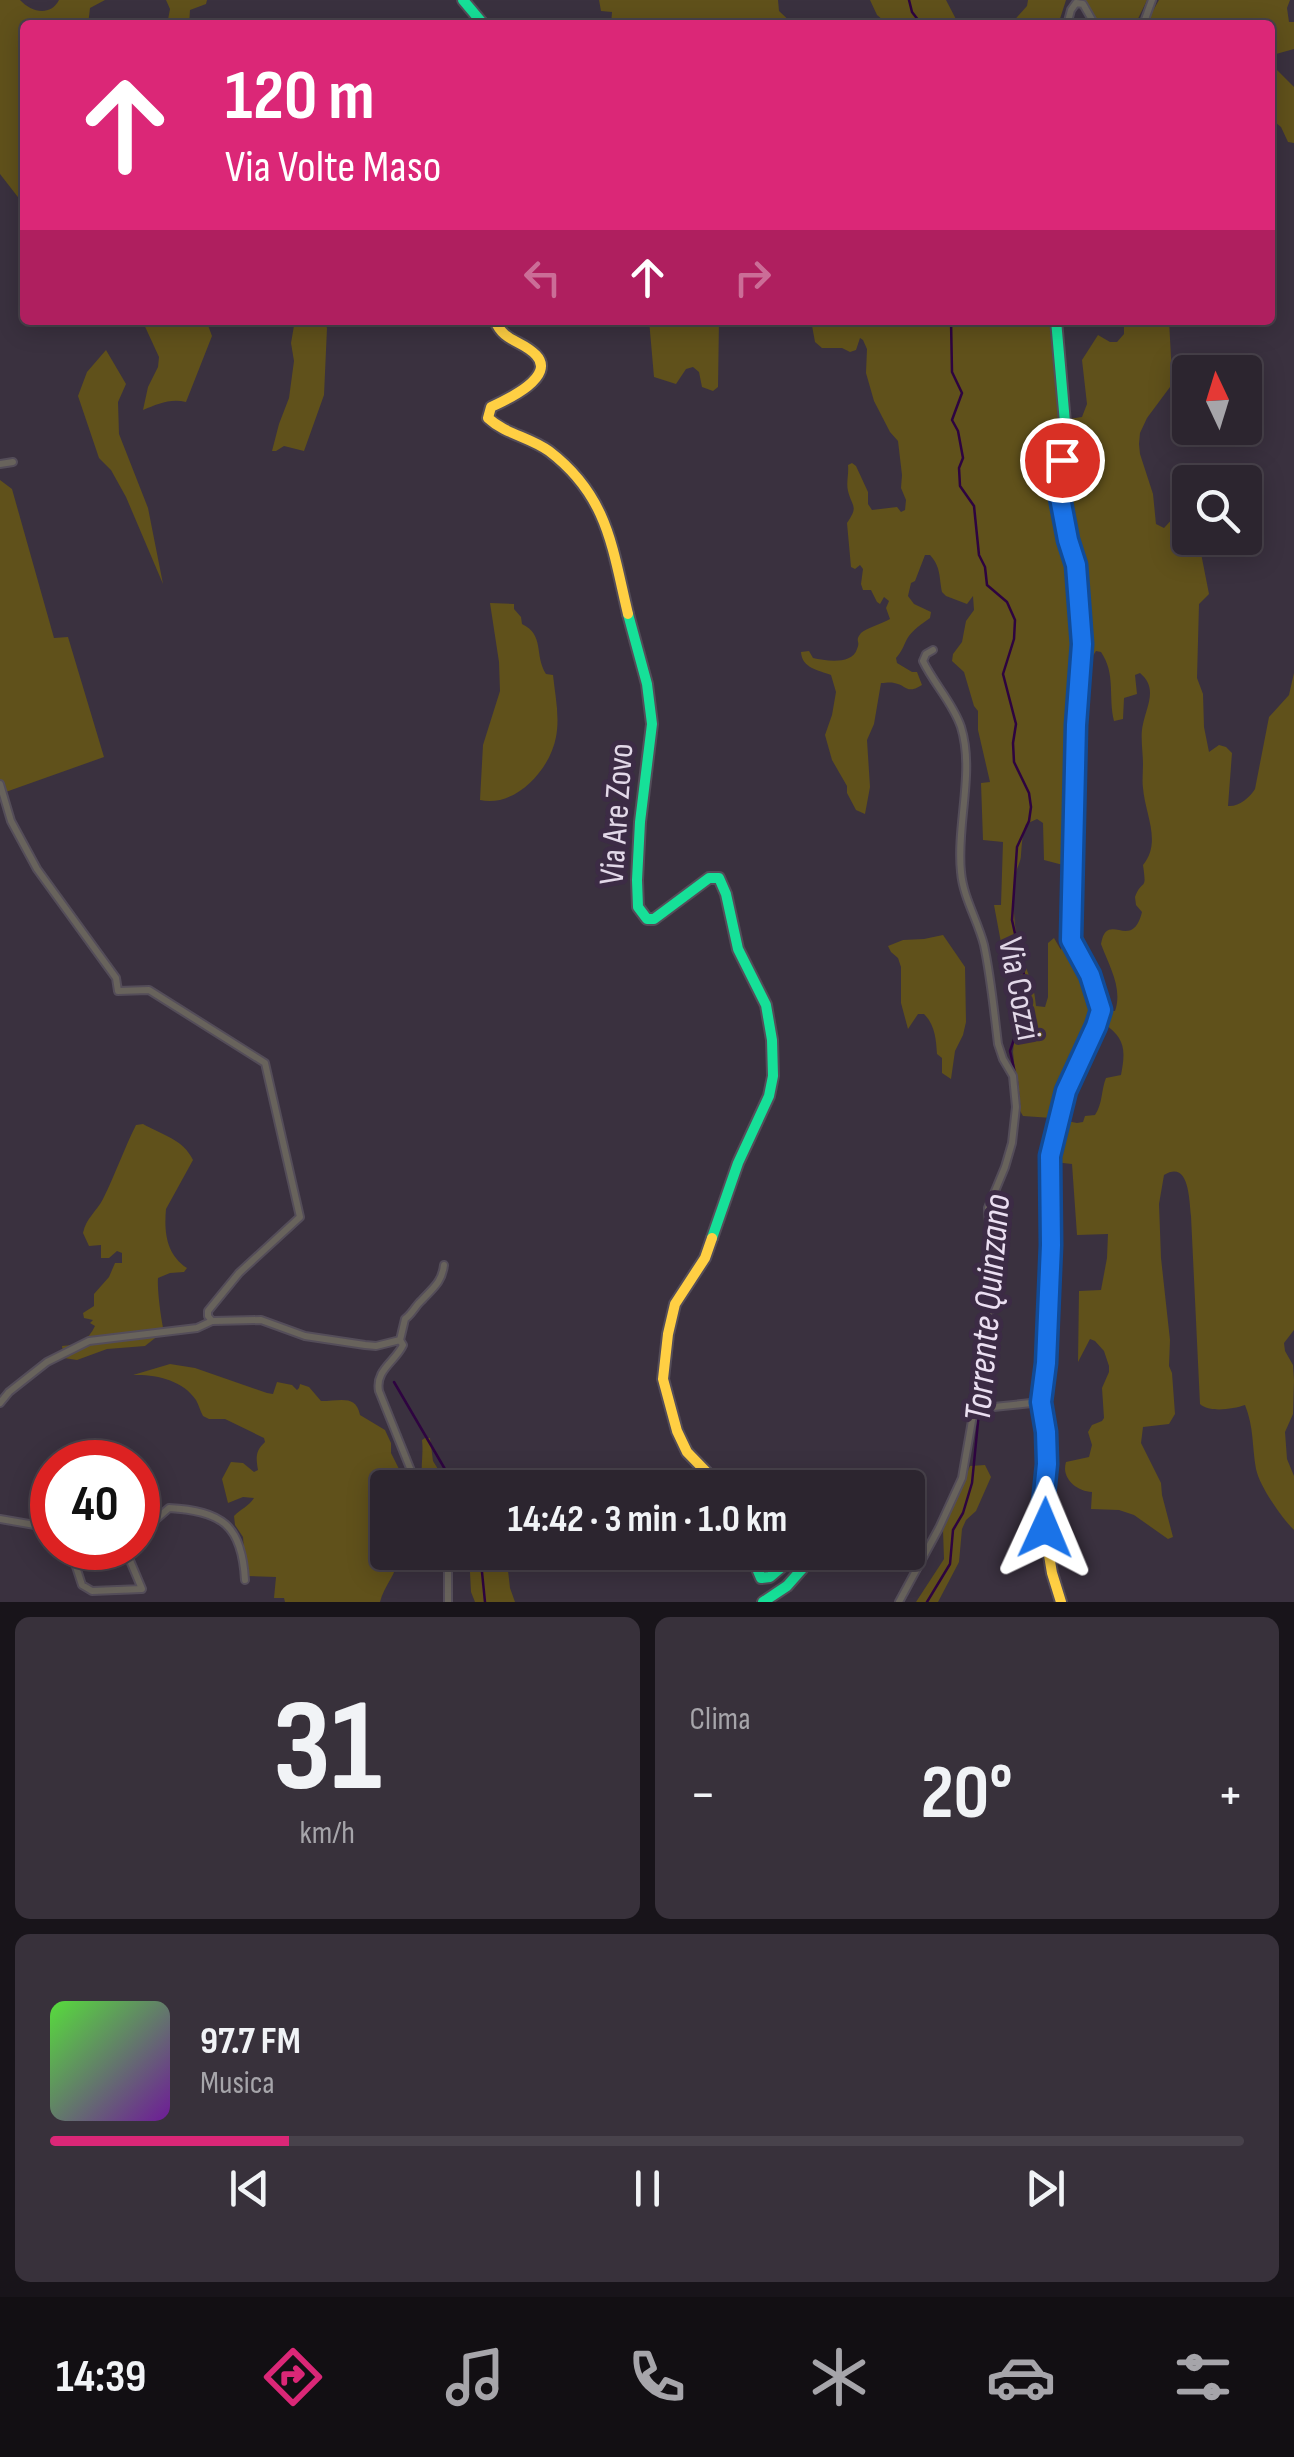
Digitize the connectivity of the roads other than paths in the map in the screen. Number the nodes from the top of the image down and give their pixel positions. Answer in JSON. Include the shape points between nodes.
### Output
{"nodes":[{"id":1,"x":463,"y":0,"type":"edge"},
{"id":2,"x":480,"y":20,"type":"edge"},
{"id":3,"x":1069,"y":20,"type":"edge"},
{"id":4,"x":1092,"y":20,"type":"edge"},
{"id":5,"x":497,"y":325,"type":"edge"},
{"id":6,"x":1056,"y":325,"type":"edge"},
{"id":7,"x":13,"y":462,"type":"dead end"},
{"id":8,"x":0,"y":464,"type":"edge"},
{"id":9,"x":933,"y":650,"type":"dead end"},
{"id":10,"x":0,"y":784,"type":"edge"},
{"id":11,"x":444,"y":1265,"type":"dead end"},
{"id":12,"x":212,"y":1321,"type":"junction"},
{"id":13,"x":400,"y":1340,"type":"junction"},
{"id":14,"x":1041,"y":1402,"type":"junction"},
{"id":15,"x":0,"y":1403,"type":"edge"},
{"id":16,"x":974,"y":1409,"type":"junction"},
{"id":17,"x":411,"y":1470,"type":"edge"},
{"id":18,"x":704,"y":1470,"type":"edge"},
{"id":19,"x":160,"y":1516,"type":"edge"},
{"id":20,"x":0,"y":1519,"type":"edge"},
{"id":21,"x":30,"y":1524,"type":"edge"},
{"id":22,"x":77,"y":1570,"type":"edge"},
{"id":23,"x":134,"y":1570,"type":"edge"},
{"id":24,"x":448,"y":1570,"type":"edge"},
{"id":25,"x":759,"y":1570,"type":"edge"},
{"id":26,"x":778,"y":1570,"type":"edge"},
{"id":27,"x":801,"y":1570,"type":"edge"},
{"id":28,"x":245,"y":1580,"type":"dead end"},
{"id":29,"x":448,"y":1602,"type":"edge"},
{"id":30,"x":763,"y":1602,"type":"edge"},
{"id":31,"x":899,"y":1602,"type":"edge"},
{"id":32,"x":1061,"y":1602,"type":"edge"}],
"edges":[{"from":1,"to":2,"type":"street"},
{"from":3,"to":4,"type":"street","via":[[1076,3]]},
{"from":5,"to":18,"type":"street","name":"Via Are Zovo","via":[[541,365],[533,383],[491,408],[488,418],[549,452],[597,503],[644,675],[652,724],[640,822],[640,910],[654,918],[708,878],[719,878],[738,949],[766,1006],[773,1062],[769,1096],[705,1258],[675,1304],[664,1360],[677,1431]]},
{"from":6,"to":14,"type":"street","via":[[1066,434],[1058,487],[1076,565],[1082,644],[1071,940],[1101,1010],[1066,1091],[1050,1156]]},
{"from":7,"to":8,"type":"street"},
{"from":9,"to":16,"type":"street","name":"Via Cozzi","via":[[923,660],[965,745],[960,871],[983,944],[998,1044],[1016,1088],[1012,1143],[988,1208],[993,1283]]},
{"from":10,"to":12,"type":"street","via":[[37,869],[116,978],[118,990],[149,990],[265,1063],[300,1218],[239,1273],[208,1311]]},
{"from":11,"to":13,"type":"street","via":[[438,1284],[405,1319]]},
{"from":12,"to":13,"type":"street","via":[[261,1320],[305,1336],[365,1345]]},
{"from":12,"to":15,"type":"street","via":[[89,1341],[46,1362]]},
{"from":13,"to":17,"type":"street","via":[[399,1354],[377,1380]]},
{"from":14,"to":16,"type":"street"},
{"from":14,"to":32,"type":"street","via":[[1047,1464],[1042,1514]]},
{"from":16,"to":31,"type":"street","name":"Via Cozzi","via":[[962,1478]]},
{"from":19,"to":28,"type":"street","via":[[169,1508],[217,1518],[244,1552]]},
{"from":20,"to":21,"type":"street"},
{"from":22,"to":23,"type":"street","via":[[92,1591],[142,1589]]},
{"from":24,"to":29,"type":"street"},
{"from":25,"to":26,"type":"street","via":[[761,1578]]},
{"from":27,"to":30,"type":"street"}]}
